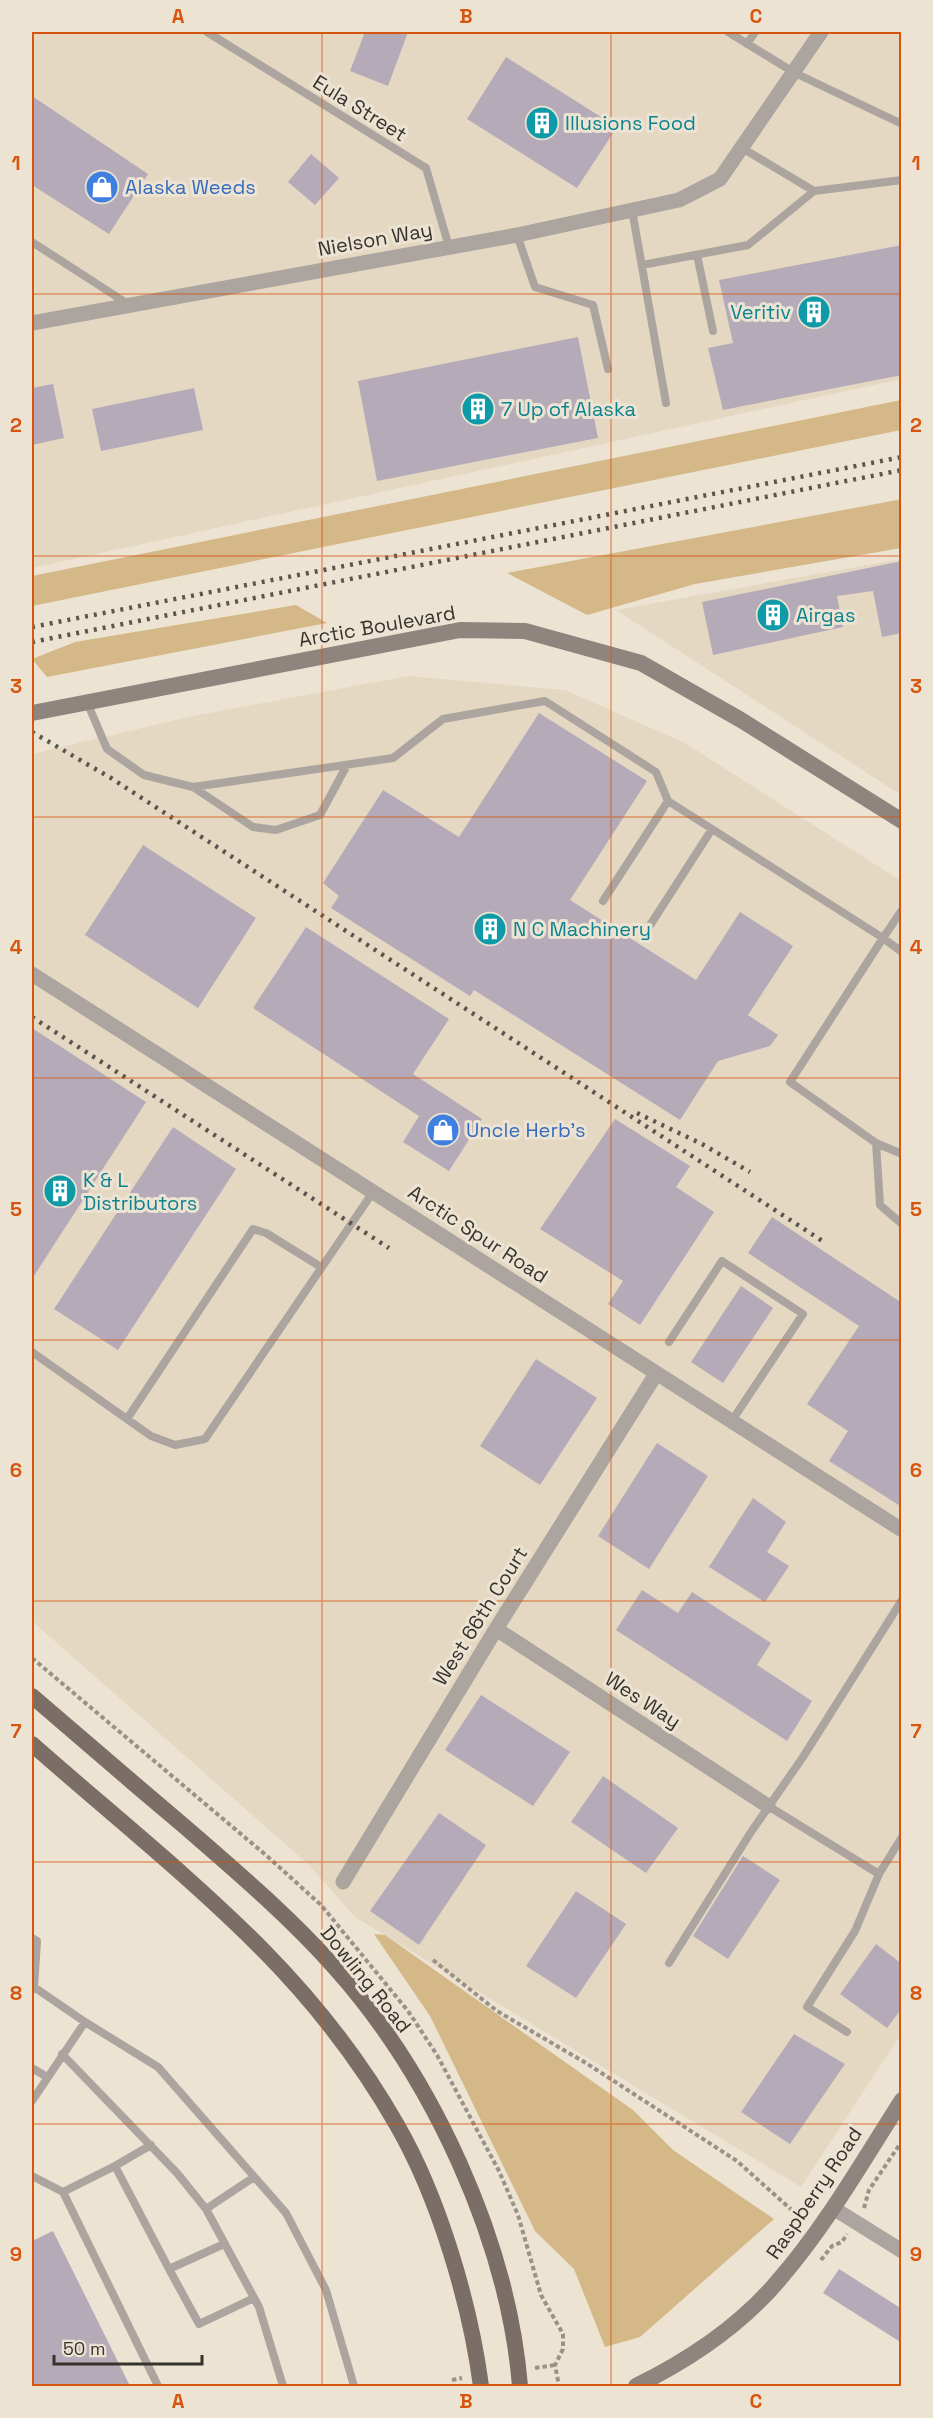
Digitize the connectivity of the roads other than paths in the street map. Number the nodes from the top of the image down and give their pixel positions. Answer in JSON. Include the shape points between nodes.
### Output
{"nodes":[{"id":1,"x":207,"y":32,"type":"edge"},
{"id":2,"x":728,"y":32,"type":"edge"},
{"id":3,"x":755,"y":32,"type":"edge"},
{"id":4,"x":821,"y":32,"type":"edge"},
{"id":5,"x":747,"y":44,"type":"junction"},
{"id":6,"x":795,"y":73,"type":"junction"},
{"id":7,"x":902,"y":124,"type":"edge"},
{"id":8,"x":742,"y":148,"type":"junction"},
{"id":9,"x":902,"y":180,"type":"edge"},
{"id":10,"x":814,"y":191,"type":"junction"},
{"id":11,"x":632,"y":210,"type":"junction"},
{"id":12,"x":517,"y":235,"type":"junction"},
{"id":13,"x":32,"y":242,"type":"edge"},
{"id":14,"x":449,"y":247,"type":"junction"},
{"id":15,"x":697,"y":255,"type":"junction"},
{"id":16,"x":642,"y":265,"type":"junction"},
{"id":17,"x":130,"y":305,"type":"junction"},
{"id":18,"x":32,"y":323,"type":"edge"},
{"id":19,"x":714,"y":330,"type":"dead end"},
{"id":20,"x":608,"y":369,"type":"dead end"},
{"id":21,"x":666,"y":403,"type":"dead end"},
{"id":22,"x":87,"y":702,"type":"junction"},
{"id":23,"x":32,"y":713,"type":"edge"},
{"id":24,"x":347,"y":765,"type":"junction"},
{"id":25,"x":193,"y":787,"type":"junction"},
{"id":26,"x":668,"y":801,"type":"junction"},
{"id":27,"x":902,"y":821,"type":"edge"},
{"id":28,"x":712,"y":829,"type":"junction"},
{"id":29,"x":603,"y":901,"type":"dead end"},
{"id":30,"x":902,"y":910,"type":"edge"},
{"id":31,"x":647,"y":930,"type":"dead end"},
{"id":32,"x":883,"y":938,"type":"junction"},
{"id":33,"x":902,"y":951,"type":"edge"},
{"id":34,"x":32,"y":974,"type":"edge"},
{"id":35,"x":876,"y":1143,"type":"junction"},
{"id":36,"x":902,"y":1154,"type":"edge"},
{"id":37,"x":373,"y":1191,"type":"junction"},
{"id":38,"x":902,"y":1224,"type":"edge"},
{"id":39,"x":321,"y":1267,"type":"junction"},
{"id":40,"x":669,"y":1342,"type":"dead end"},
{"id":41,"x":32,"y":1352,"type":"edge"},
{"id":42,"x":656,"y":1374,"type":"junction"},
{"id":43,"x":127,"y":1419,"type":"junction"},
{"id":44,"x":731,"y":1422,"type":"junction"},
{"id":45,"x":902,"y":1530,"type":"edge"},
{"id":46,"x":902,"y":1600,"type":"edge"},
{"id":47,"x":496,"y":1629,"type":"junction"},
{"id":48,"x":32,"y":1696,"type":"edge"},
{"id":49,"x":32,"y":1744,"type":"edge"},
{"id":50,"x":768,"y":1806,"type":"junction"},
{"id":51,"x":902,"y":1838,"type":"edge"},
{"id":52,"x":879,"y":1874,"type":"junction"},
{"id":53,"x":343,"y":1882,"type":"dead end"},
{"id":54,"x":32,"y":1938,"type":"edge"},
{"id":55,"x":669,"y":1964,"type":"dead end"},
{"id":56,"x":33,"y":1989,"type":"edge"},
{"id":57,"x":85,"y":2022,"type":"junction"},
{"id":58,"x":847,"y":2032,"type":"dead end"},
{"id":59,"x":62,"y":2054,"type":"junction"},
{"id":60,"x":32,"y":2068,"type":"edge"},
{"id":61,"x":47,"y":2077,"type":"junction"},
{"id":62,"x":902,"y":2100,"type":"edge"},
{"id":63,"x":32,"y":2101,"type":"edge"},
{"id":64,"x":151,"y":2145,"type":"junction"},
{"id":65,"x":115,"y":2166,"type":"junction"},
{"id":66,"x":32,"y":2176,"type":"edge"},
{"id":67,"x":254,"y":2177,"type":"junction"},
{"id":68,"x":63,"y":2192,"type":"junction"},
{"id":69,"x":833,"y":2208,"type":"junction"},
{"id":70,"x":206,"y":2209,"type":"junction"},
{"id":71,"x":224,"y":2244,"type":"junction"},
{"id":72,"x":902,"y":2252,"type":"edge"},
{"id":73,"x":169,"y":2269,"type":"junction"},
{"id":74,"x":254,"y":2298,"type":"junction"},
{"id":75,"x":158,"y":2386,"type":"edge"},
{"id":76,"x":283,"y":2386,"type":"edge"},
{"id":77,"x":354,"y":2386,"type":"edge"},
{"id":78,"x":481,"y":2386,"type":"edge"},
{"id":79,"x":520,"y":2386,"type":"edge"},
{"id":80,"x":636,"y":2386,"type":"edge"}],
"edges":[{"from":1,"to":14,"type":"lane","name":"Eula Street","via":[[426,168]]},
{"from":2,"to":5,"type":"lane"},
{"from":3,"to":5,"type":"lane"},
{"from":4,"to":6,"type":"street"},
{"from":5,"to":6,"type":"lane"},
{"from":6,"to":7,"type":"lane"},
{"from":6,"to":8,"type":"street"},
{"from":8,"to":10,"type":"lane"},
{"from":8,"to":11,"type":"street","name":"Nielson Way","via":[[720,180],[679,200]]},
{"from":9,"to":10,"type":"lane"},
{"from":10,"to":15,"type":"lane","via":[[748,244]]},
{"from":11,"to":12,"type":"street","name":"Nielson Way"},
{"from":11,"to":16,"type":"lane"},
{"from":12,"to":14,"type":"street","name":"Nielson Way"},
{"from":12,"to":20,"type":"lane","via":[[535,287],[593,305]]},
{"from":13,"to":17,"type":"lane"},
{"from":14,"to":17,"type":"street","name":"Nielson Way"},
{"from":15,"to":16,"type":"lane"},
{"from":15,"to":19,"type":"lane"},
{"from":16,"to":21,"type":"lane"},
{"from":17,"to":18,"type":"street","name":"Nielson Way"},
{"from":22,"to":23,"type":"main road","name":"Arctic Boulevard"},
{"from":22,"to":25,"type":"lane","via":[[107,749],[144,775]]},
{"from":22,"to":27,"type":"main road","name":"Arctic Boulevard","via":[[460,630],[525,632],[641,663],[741,720]]},
{"from":24,"to":25,"type":"lane"},
{"from":24,"to":25,"type":"lane","via":[[320,815],[276,830],[253,827]]},
{"from":24,"to":26,"type":"lane","via":[[393,758],[443,719],[545,701],[656,772]]},
{"from":26,"to":28,"type":"lane"},
{"from":26,"to":29,"type":"lane"},
{"from":28,"to":31,"type":"lane"},
{"from":28,"to":32,"type":"lane"},
{"from":30,"to":32,"type":"lane"},
{"from":32,"to":33,"type":"lane"},
{"from":32,"to":35,"type":"lane","via":[[790,1082]]},
{"from":34,"to":37,"type":"street","name":"Arctic Spur Road"},
{"from":35,"to":36,"type":"lane"},
{"from":35,"to":38,"type":"lane","via":[[880,1205]]},
{"from":37,"to":39,"type":"lane"},
{"from":37,"to":42,"type":"street","name":"Arctic Spur Road"},
{"from":39,"to":43,"type":"lane","via":[[205,1439],[175,1445],[151,1436]]},
{"from":39,"to":43,"type":"lane","via":[[253,1229]]},
{"from":40,"to":44,"type":"lane","via":[[722,1261],[803,1314]]},
{"from":41,"to":43,"type":"lane"},
{"from":42,"to":44,"type":"street","name":"Arctic Spur Road"},
{"from":42,"to":47,"type":"street","name":"West 66th Court"},
{"from":44,"to":45,"type":"street","name":"Arctic Spur Road"},
{"from":46,"to":50,"type":"lane"},
{"from":47,"to":50,"type":"street","name":"Wes Way"},
{"from":47,"to":53,"type":"street","name":"West 66th Court"},
{"from":48,"to":79,"type":"main road","name":"Dowling Road","via":[[286,1916],[337,1970],[380,2025],[437,2118],[482,2217],[512,2326]]},
{"from":49,"to":78,"type":"main road","via":[[266,1953],[358,2065],[398,2126],[427,2189],[460,2287]]},
{"from":50,"to":52,"type":"lane"},
{"from":50,"to":55,"type":"lane"},
{"from":51,"to":52,"type":"lane"},
{"from":52,"to":58,"type":"lane","via":[[855,1931],[807,2007]]},
{"from":54,"to":56,"type":"lane","via":[[37,1941]]},
{"from":56,"to":57,"type":"lane"},
{"from":57,"to":59,"type":"lane"},
{"from":57,"to":67,"type":"lane","via":[[158,2067]]},
{"from":59,"to":61,"type":"lane"},
{"from":59,"to":64,"type":"lane"},
{"from":60,"to":61,"type":"lane"},
{"from":61,"to":63,"type":"lane"},
{"from":62,"to":69,"type":"main road","name":"Raspberry Road"},
{"from":64,"to":65,"type":"lane"},
{"from":64,"to":70,"type":"lane"},
{"from":65,"to":68,"type":"lane"},
{"from":65,"to":73,"type":"lane"},
{"from":66,"to":68,"type":"lane"},
{"from":67,"to":70,"type":"lane"},
{"from":67,"to":77,"type":"lane","via":[[286,2213],[326,2290]]},
{"from":68,"to":75,"type":"lane"},
{"from":69,"to":72,"type":"street"},
{"from":69,"to":80,"type":"main road","name":"Raspberry Road","via":[[778,2282],[735,2323],[708,2345]]},
{"from":70,"to":71,"type":"lane"},
{"from":71,"to":73,"type":"lane"},
{"from":71,"to":74,"type":"lane"},
{"from":73,"to":74,"type":"lane","via":[[199,2324]]},
{"from":74,"to":76,"type":"lane"}]}
